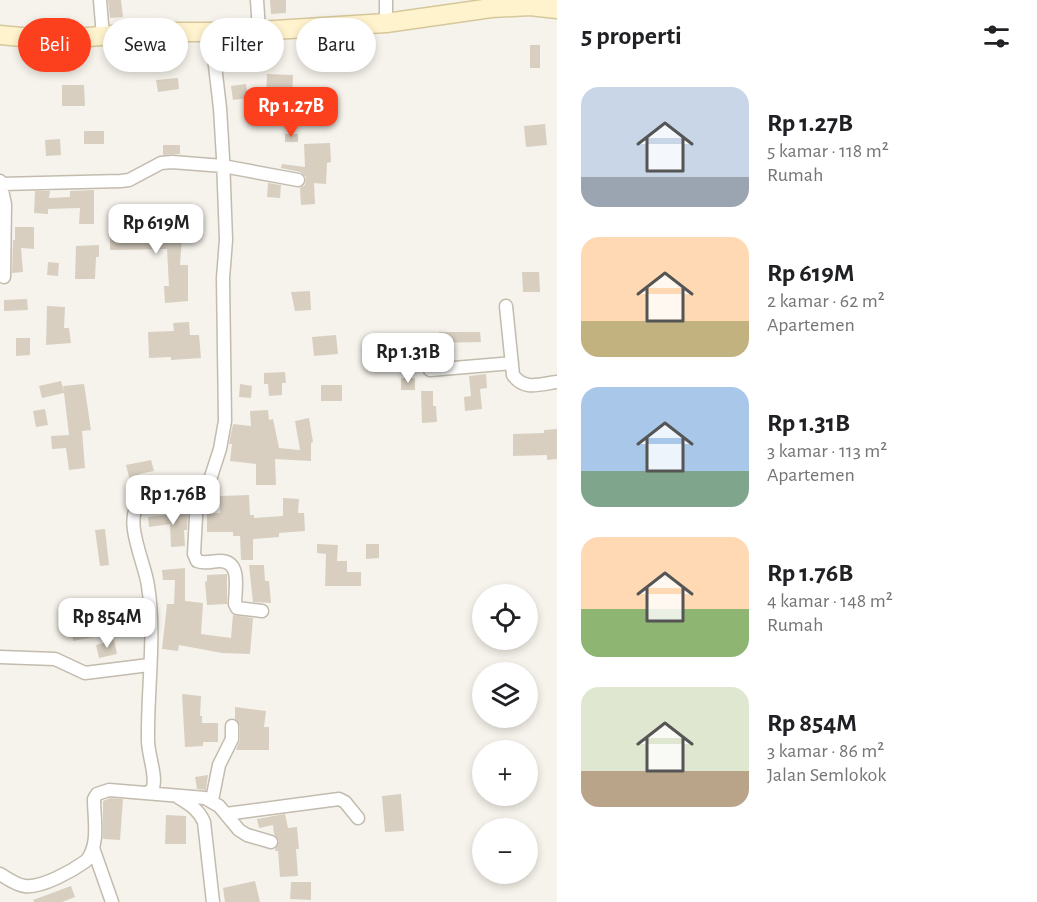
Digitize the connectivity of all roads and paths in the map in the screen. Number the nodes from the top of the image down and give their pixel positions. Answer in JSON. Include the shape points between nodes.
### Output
{"nodes":[{"id":1,"x":100,"y":0,"type":"edge"},
{"id":2,"x":257,"y":0,"type":"edge"},
{"id":3,"x":386,"y":0,"type":"edge"},
{"id":4,"x":557,"y":9,"type":"edge"},
{"id":5,"x":258,"y":18,"type":"edge"},
{"id":6,"x":386,"y":23,"type":"junction"},
{"id":7,"x":284,"y":29,"type":"edge"},
{"id":8,"x":0,"y":35,"type":"edge"},
{"id":9,"x":103,"y":36,"type":"joint"},
{"id":10,"x":216,"y":72,"type":"edge"},
{"id":11,"x":223,"y":166,"type":"junction"},
{"id":12,"x":298,"y":180,"type":"dead end"},
{"id":13,"x":0,"y":183,"type":"edge"},
{"id":14,"x":4,"y":277,"type":"dead end"},
{"id":15,"x":506,"y":306,"type":"dead end"},
{"id":16,"x":512,"y":363,"type":"junction"},
{"id":17,"x":430,"y":370,"type":"dead end"},
{"id":18,"x":557,"y":382,"type":"edge"},
{"id":19,"x":197,"y":497,"type":"junction"},
{"id":20,"x":262,"y":611,"type":"dead end"},
{"id":21,"x":0,"y":657,"type":"edge"},
{"id":22,"x":150,"y":665,"type":"junction"},
{"id":23,"x":232,"y":726,"type":"dead end"},
{"id":24,"x":146,"y":794,"type":"junction"},
{"id":25,"x":175,"y":796,"type":"junction"},
{"id":26,"x":212,"y":800,"type":"junction"},
{"id":27,"x":226,"y":814,"type":"junction"},
{"id":28,"x":358,"y":818,"type":"dead end"},
{"id":29,"x":271,"y":842,"type":"dead end"},
{"id":30,"x":93,"y":848,"type":"junction"},
{"id":31,"x":0,"y":874,"type":"edge"},
{"id":32,"x":112,"y":902,"type":"edge"},
{"id":33,"x":213,"y":902,"type":"edge"}],
"edges":[{"from":1,"to":9,"type":"street"},
{"from":2,"to":5,"type":"street"},
{"from":3,"to":6,"type":"street"},
{"from":4,"to":6,"type":"main road","via":[[491,8]]},
{"from":6,"to":7,"type":"main road"},
{"from":8,"to":9,"type":"main road","via":[[53,40]]},
{"from":10,"to":11,"type":"street"},
{"from":11,"to":12,"type":"street"},
{"from":11,"to":13,"type":"street","via":[[172,162],[122,181]]},
{"from":11,"to":19,"type":"street","via":[[225,421],[207,489]]},
{"from":13,"to":14,"type":"street","via":[[5,204]]},
{"from":15,"to":16,"type":"street"},
{"from":16,"to":17,"type":"street"},
{"from":16,"to":18,"type":"street","via":[[513,375],[524,385]]},
{"from":19,"to":20,"type":"street","via":[[197,561],[231,563],[236,573],[237,608]]},
{"from":19,"to":22,"type":"street","via":[[140,504],[132,516],[149,587]]},
{"from":21,"to":22,"type":"street","via":[[55,659],[88,673]]},
{"from":22,"to":24,"type":"street","via":[[148,744],[155,782]]},
{"from":23,"to":26,"type":"street","via":[[232,739],[219,765]]},
{"from":24,"to":25,"type":"street"},
{"from":24,"to":30,"type":"street","via":[[109,790],[97,794]]},
{"from":25,"to":26,"type":"street"},
{"from":25,"to":33,"type":"street","via":[[201,814],[204,822]]},
{"from":26,"to":27,"type":"street"},
{"from":27,"to":28,"type":"street","via":[[339,799]]},
{"from":27,"to":29,"type":"street","via":[[247,835]]},
{"from":30,"to":31,"type":"street","via":[[78,867],[34,886],[20,885]]},
{"from":30,"to":32,"type":"street"}]}
